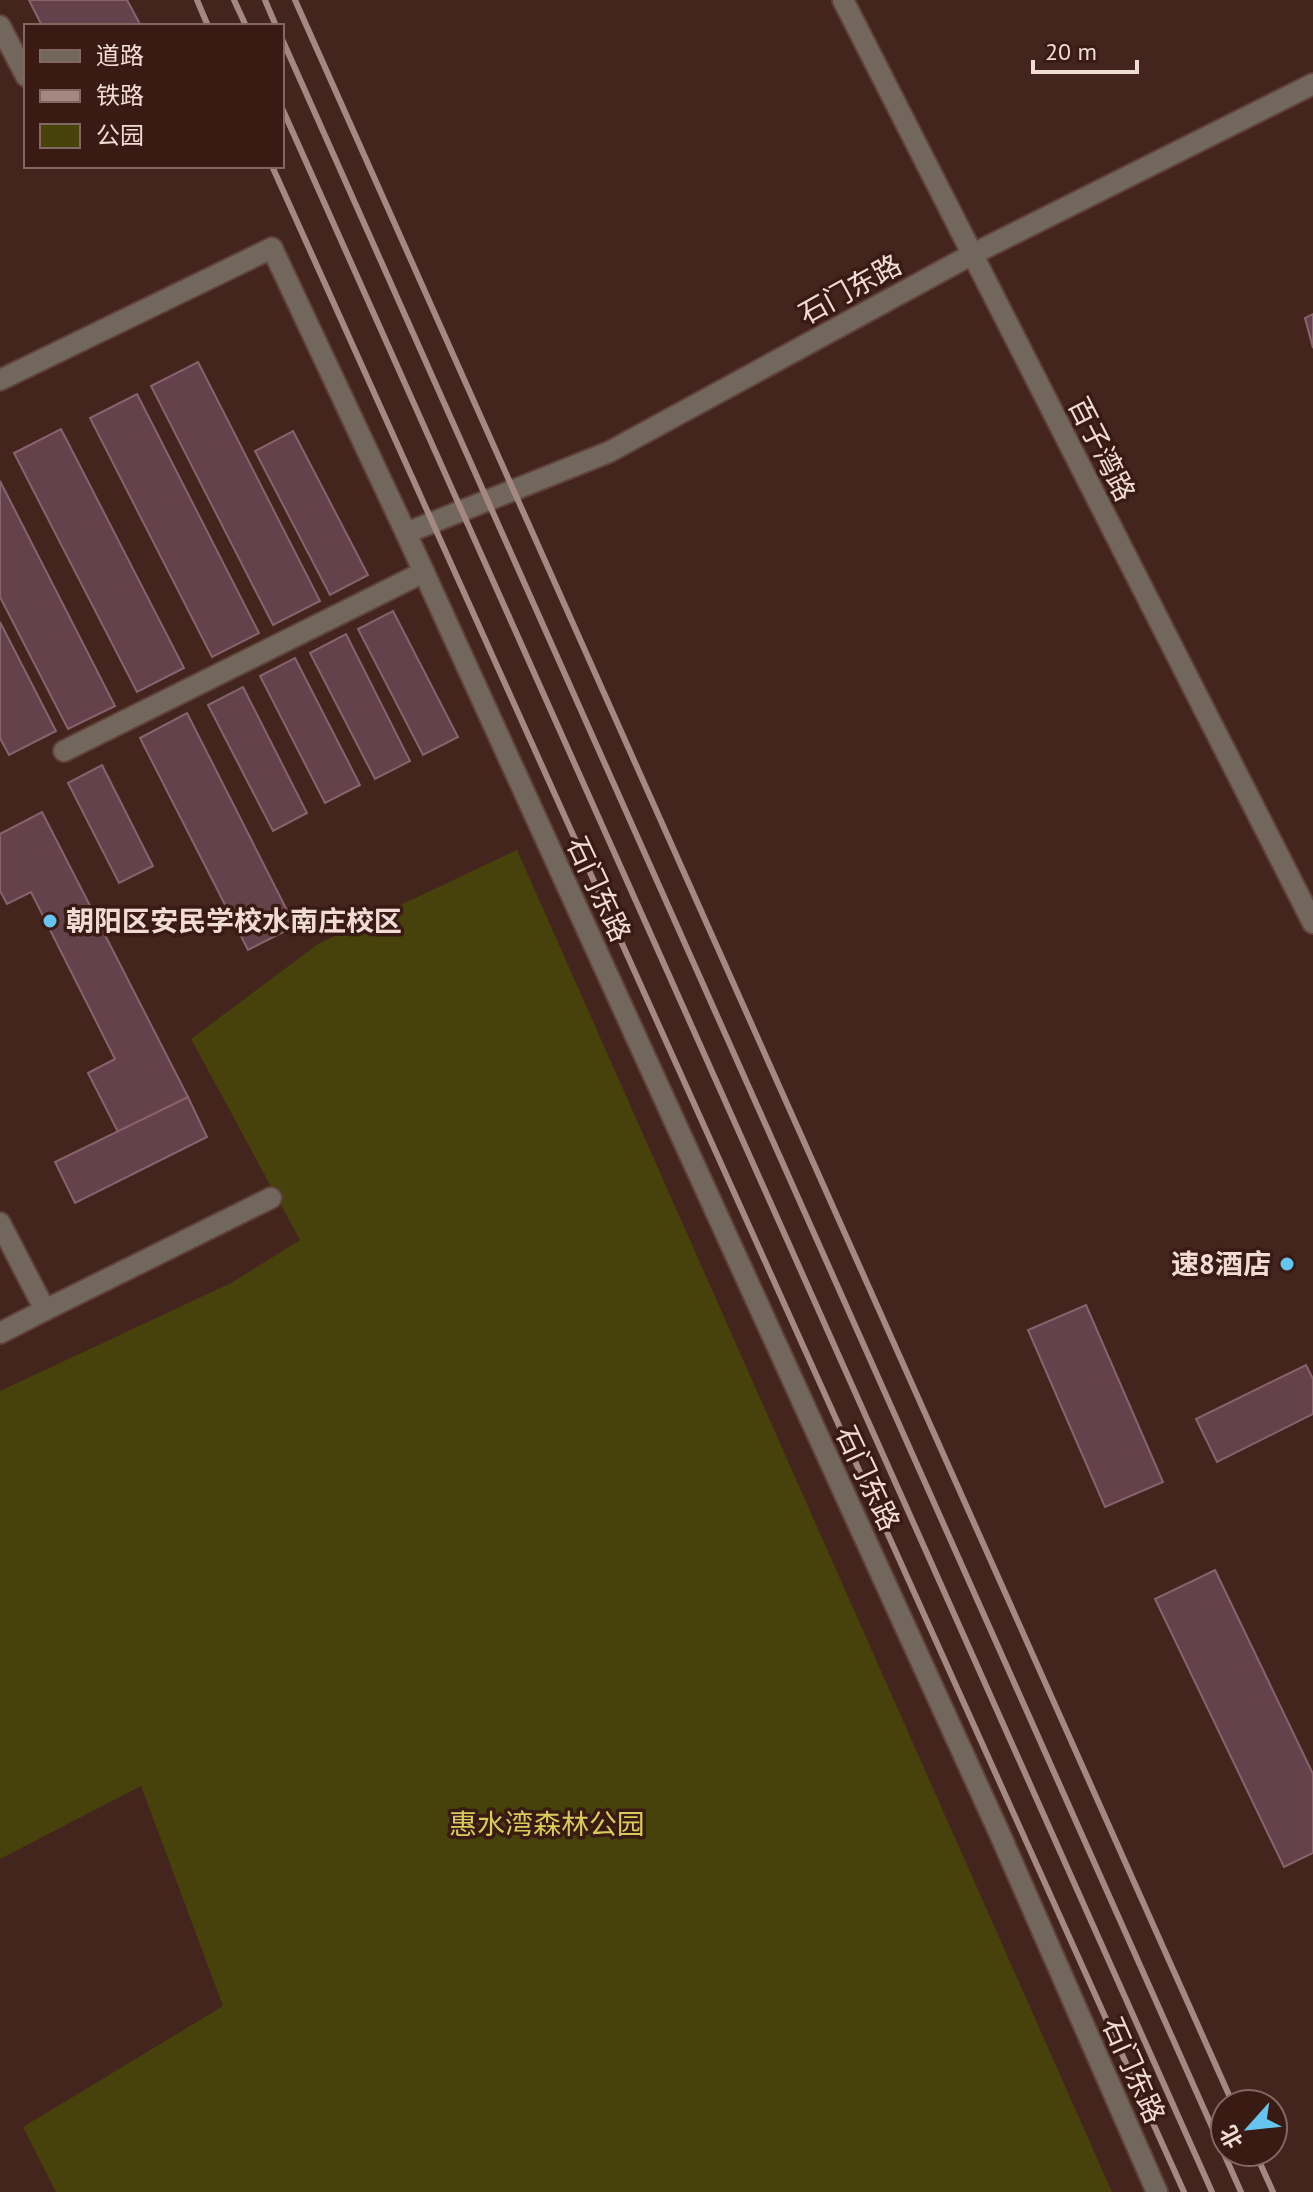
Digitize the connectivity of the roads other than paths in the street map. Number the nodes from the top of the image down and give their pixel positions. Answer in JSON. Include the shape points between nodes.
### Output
{"nodes":[{"id":1,"x":843,"y":0,"type":"edge"},
{"id":2,"x":0,"y":26,"type":"edge"},
{"id":3,"x":24,"y":72,"type":"edge"},
{"id":4,"x":1313,"y":84,"type":"edge"},
{"id":5,"x":971,"y":255,"type":"junction"},
{"id":6,"x":0,"y":380,"type":"edge"},
{"id":7,"x":406,"y":533,"type":"junction"},
{"id":8,"x":424,"y":572,"type":"junction"},
{"id":9,"x":64,"y":751,"type":"dead end"},
{"id":10,"x":1313,"y":923,"type":"edge"},
{"id":11,"x":271,"y":1198,"type":"dead end"},
{"id":12,"x":0,"y":1223,"type":"edge"},
{"id":13,"x":45,"y":1310,"type":"junction"},
{"id":14,"x":0,"y":1333,"type":"edge"},
{"id":15,"x":1157,"y":2192,"type":"edge"}],
"edges":[{"from":1,"to":5,"type":"street","name":"百子湾路"},
{"from":2,"to":3,"type":"street"},
{"from":4,"to":5,"type":"street","name":"石门东路"},
{"from":5,"to":7,"type":"street","name":"石门东路","via":[[609,452]]},
{"from":5,"to":10,"type":"street","name":"百子湾路"},
{"from":6,"to":7,"type":"street","via":[[272,248]]},
{"from":7,"to":8,"type":"street","name":"石门东路"},
{"from":8,"to":9,"type":"street"},
{"from":8,"to":15,"type":"street","name":"石门东路"},
{"from":11,"to":13,"type":"street"},
{"from":12,"to":13,"type":"street"},
{"from":13,"to":14,"type":"street"}]}
